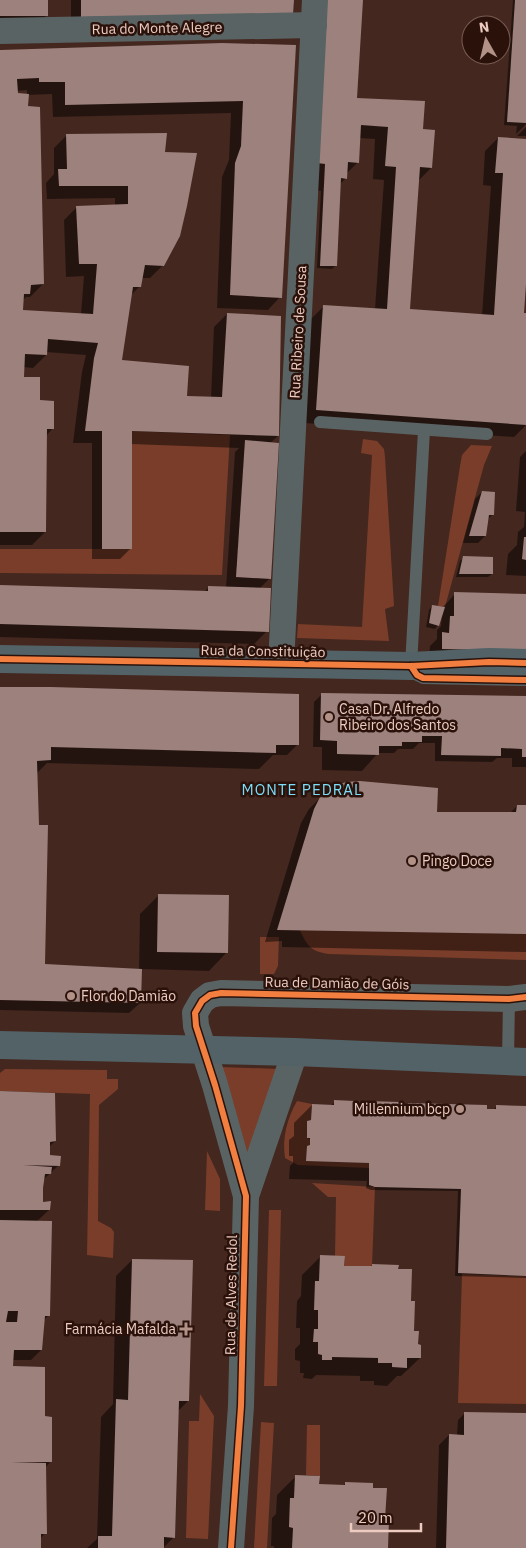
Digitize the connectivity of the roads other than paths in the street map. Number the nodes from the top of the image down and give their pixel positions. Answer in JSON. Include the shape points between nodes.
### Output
{"nodes":[{"id":1,"x":314,"y":12,"type":"edge"},
{"id":2,"x":0,"y":31,"type":"edge"},
{"id":3,"x":320,"y":422,"type":"dead end"},
{"id":4,"x":424,"y":430,"type":"junction"},
{"id":5,"x":487,"y":434,"type":"dead end"},
{"id":6,"x":0,"y":659,"type":"edge"},
{"id":7,"x":526,"y":663,"type":"edge"},
{"id":8,"x":281,"y":664,"type":"junction"},
{"id":9,"x":411,"y":666,"type":"junction"},
{"id":10,"x":526,"y":680,"type":"edge"},
{"id":11,"x":517,"y":998,"type":"edge"},
{"id":12,"x":0,"y":1045,"type":"edge"},
{"id":13,"x":202,"y":1049,"type":"junction"},
{"id":14,"x":295,"y":1052,"type":"junction"},
{"id":15,"x":517,"y":1061,"type":"edge"},
{"id":16,"x":246,"y":1196,"type":"junction"},
{"id":17,"x":231,"y":1548,"type":"edge"}],
"edges":[{"from":1,"to":2,"type":"street","name":"Rua do Monte Alegre"},
{"from":1,"to":8,"type":"street","name":"Rua Ribeiro de Sousa"},
{"from":3,"to":4,"type":"lane"},
{"from":4,"to":5,"type":"lane"},
{"from":4,"to":9,"type":"lane"},
{"from":6,"to":8,"type":"main road","name":"Rua da Constituição"},
{"from":7,"to":9,"type":"main road","name":"Rua da Constituição"},
{"from":8,"to":9,"type":"main road","name":"Rua da Constituição"},
{"from":9,"to":10,"type":"lane","via":[[416,676],[423,678]]},
{"from":11,"to":13,"type":"street","name":"Rua de Damião de Góis","via":[[221,993],[202,1000],[196,1009],[196,1026]]},
{"from":11,"to":15,"type":"lane"},
{"from":12,"to":13,"type":"main road"},
{"from":13,"to":14,"type":"main road"},
{"from":13,"to":16,"type":"street","name":"Rua de Alves Redol"},
{"from":14,"to":15,"type":"main road"},
{"from":14,"to":16,"type":"street","name":"Rua de Alves Redol"},
{"from":16,"to":17,"type":"street","name":"Rua de Alves Redol","via":[[242,1406]]}]}
